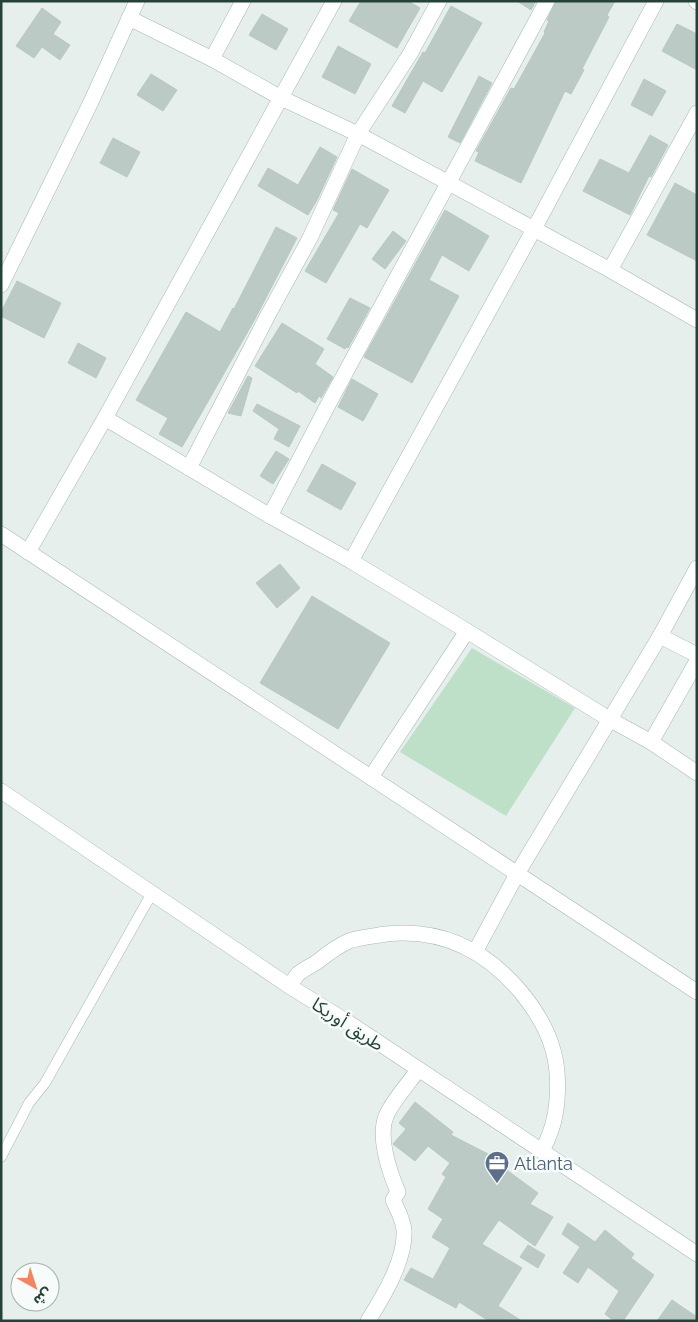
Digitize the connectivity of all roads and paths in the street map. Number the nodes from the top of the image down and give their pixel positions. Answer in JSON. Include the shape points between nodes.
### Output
{"nodes":[{"id":1,"x":137,"y":1,"type":"edge"},
{"id":2,"x":243,"y":1,"type":"edge"},
{"id":3,"x":334,"y":1,"type":"edge"},
{"id":4,"x":438,"y":1,"type":"edge"},
{"id":5,"x":547,"y":1,"type":"edge"},
{"id":6,"x":656,"y":1,"type":"edge"},
{"id":7,"x":129,"y":18,"type":"junction"},
{"id":8,"x":212,"y":59,"type":"junction"},
{"id":9,"x":281,"y":98,"type":"junction"},
{"id":10,"x":697,"y":113,"type":"edge"},
{"id":11,"x":358,"y":134,"type":"junction"},
{"id":12,"x":448,"y":183,"type":"junction"},
{"id":13,"x":534,"y":229,"type":"junction"},
{"id":14,"x":610,"y":270,"type":"junction"},
{"id":15,"x":1,"y":285,"type":"edge"},
{"id":16,"x":697,"y":320,"type":"edge"},
{"id":17,"x":104,"y":418,"type":"junction"},
{"id":18,"x":189,"y":468,"type":"junction"},
{"id":19,"x":270,"y":516,"type":"junction"},
{"id":20,"x":1,"y":534,"type":"edge"},
{"id":21,"x":28,"y":552,"type":"junction"},
{"id":22,"x":351,"y":560,"type":"junction"},
{"id":23,"x":697,"y":568,"type":"edge"},
{"id":24,"x":467,"y":631,"type":"junction"},
{"id":25,"x":660,"y":636,"type":"junction"},
{"id":26,"x":697,"y":655,"type":"edge"},
{"id":27,"x":697,"y":661,"type":"edge"},
{"id":28,"x":609,"y":719,"type":"junction"},
{"id":29,"x":651,"y":742,"type":"junction"},
{"id":30,"x":697,"y":773,"type":"edge"},
{"id":31,"x":371,"y":776,"type":"junction"},
{"id":32,"x":1,"y":791,"type":"edge"},
{"id":33,"x":517,"y":874,"type":"junction"},
{"id":34,"x":152,"y":893,"type":"junction"},
{"id":35,"x":475,"y":952,"type":"junction"},
{"id":36,"x":289,"y":986,"type":"junction"},
{"id":37,"x":697,"y":992,"type":"edge"},
{"id":38,"x":418,"y":1070,"type":"junction"},
{"id":39,"x":542,"y":1151,"type":"junction"},
{"id":40,"x":1,"y":1157,"type":"edge"},
{"id":41,"x":697,"y":1254,"type":"edge"},
{"id":42,"x":368,"y":1321,"type":"edge"}],
"edges":[{"from":1,"to":7,"type":"street"},
{"from":2,"to":8,"type":"street"},
{"from":3,"to":9,"type":"street"},
{"from":4,"to":11,"type":"street","via":[[410,54]]},
{"from":5,"to":12,"type":"street"},
{"from":6,"to":13,"type":"street"},
{"from":7,"to":8,"type":"street"},
{"from":7,"to":15,"type":"street"},
{"from":8,"to":9,"type":"street"},
{"from":9,"to":11,"type":"street"},
{"from":9,"to":17,"type":"street"},
{"from":10,"to":14,"type":"street"},
{"from":11,"to":12,"type":"street"},
{"from":11,"to":18,"type":"street","via":[[310,238]]},
{"from":12,"to":13,"type":"street"},
{"from":12,"to":19,"type":"street"},
{"from":13,"to":14,"type":"street"},
{"from":13,"to":22,"type":"street"},
{"from":14,"to":16,"type":"street"},
{"from":17,"to":18,"type":"street"},
{"from":17,"to":21,"type":"street"},
{"from":18,"to":19,"type":"street"},
{"from":19,"to":22,"type":"street"},
{"from":20,"to":21,"type":"street"},
{"from":21,"to":31,"type":"street"},
{"from":22,"to":24,"type":"street"},
{"from":23,"to":25,"type":"street"},
{"from":24,"to":28,"type":"street"},
{"from":24,"to":31,"type":"street"},
{"from":25,"to":26,"type":"street"},
{"from":25,"to":28,"type":"street"},
{"from":27,"to":29,"type":"street"},
{"from":28,"to":29,"type":"street"},
{"from":28,"to":33,"type":"street"},
{"from":29,"to":30,"type":"street"},
{"from":31,"to":33,"type":"street"},
{"from":32,"to":34,"type":"street","name":"طريق أوريكا"},
{"from":33,"to":35,"type":"street"},
{"from":33,"to":37,"type":"street"},
{"from":34,"to":36,"type":"street","name":"طريق أوريكا"},
{"from":34,"to":40,"type":"lane"},
{"from":35,"to":36,"type":"street","via":[[439,937],[415,933],[372,936],[349,941],[333,950],[298,975]]},
{"from":35,"to":39,"type":"street","via":[[494,964],[527,999],[539,1016],[554,1052],[557,1071],[555,1113]]},
{"from":36,"to":38,"type":"street","name":"طريق أوريكا"},
{"from":38,"to":39,"type":"street","name":"طريق أوريكا"},
{"from":38,"to":42,"type":"street","via":[[387,1113],[384,1130],[386,1153],[398,1192],[393,1200],[404,1235],[398,1263]]},
{"from":39,"to":41,"type":"street","name":"طريق أوريكا"}]}
